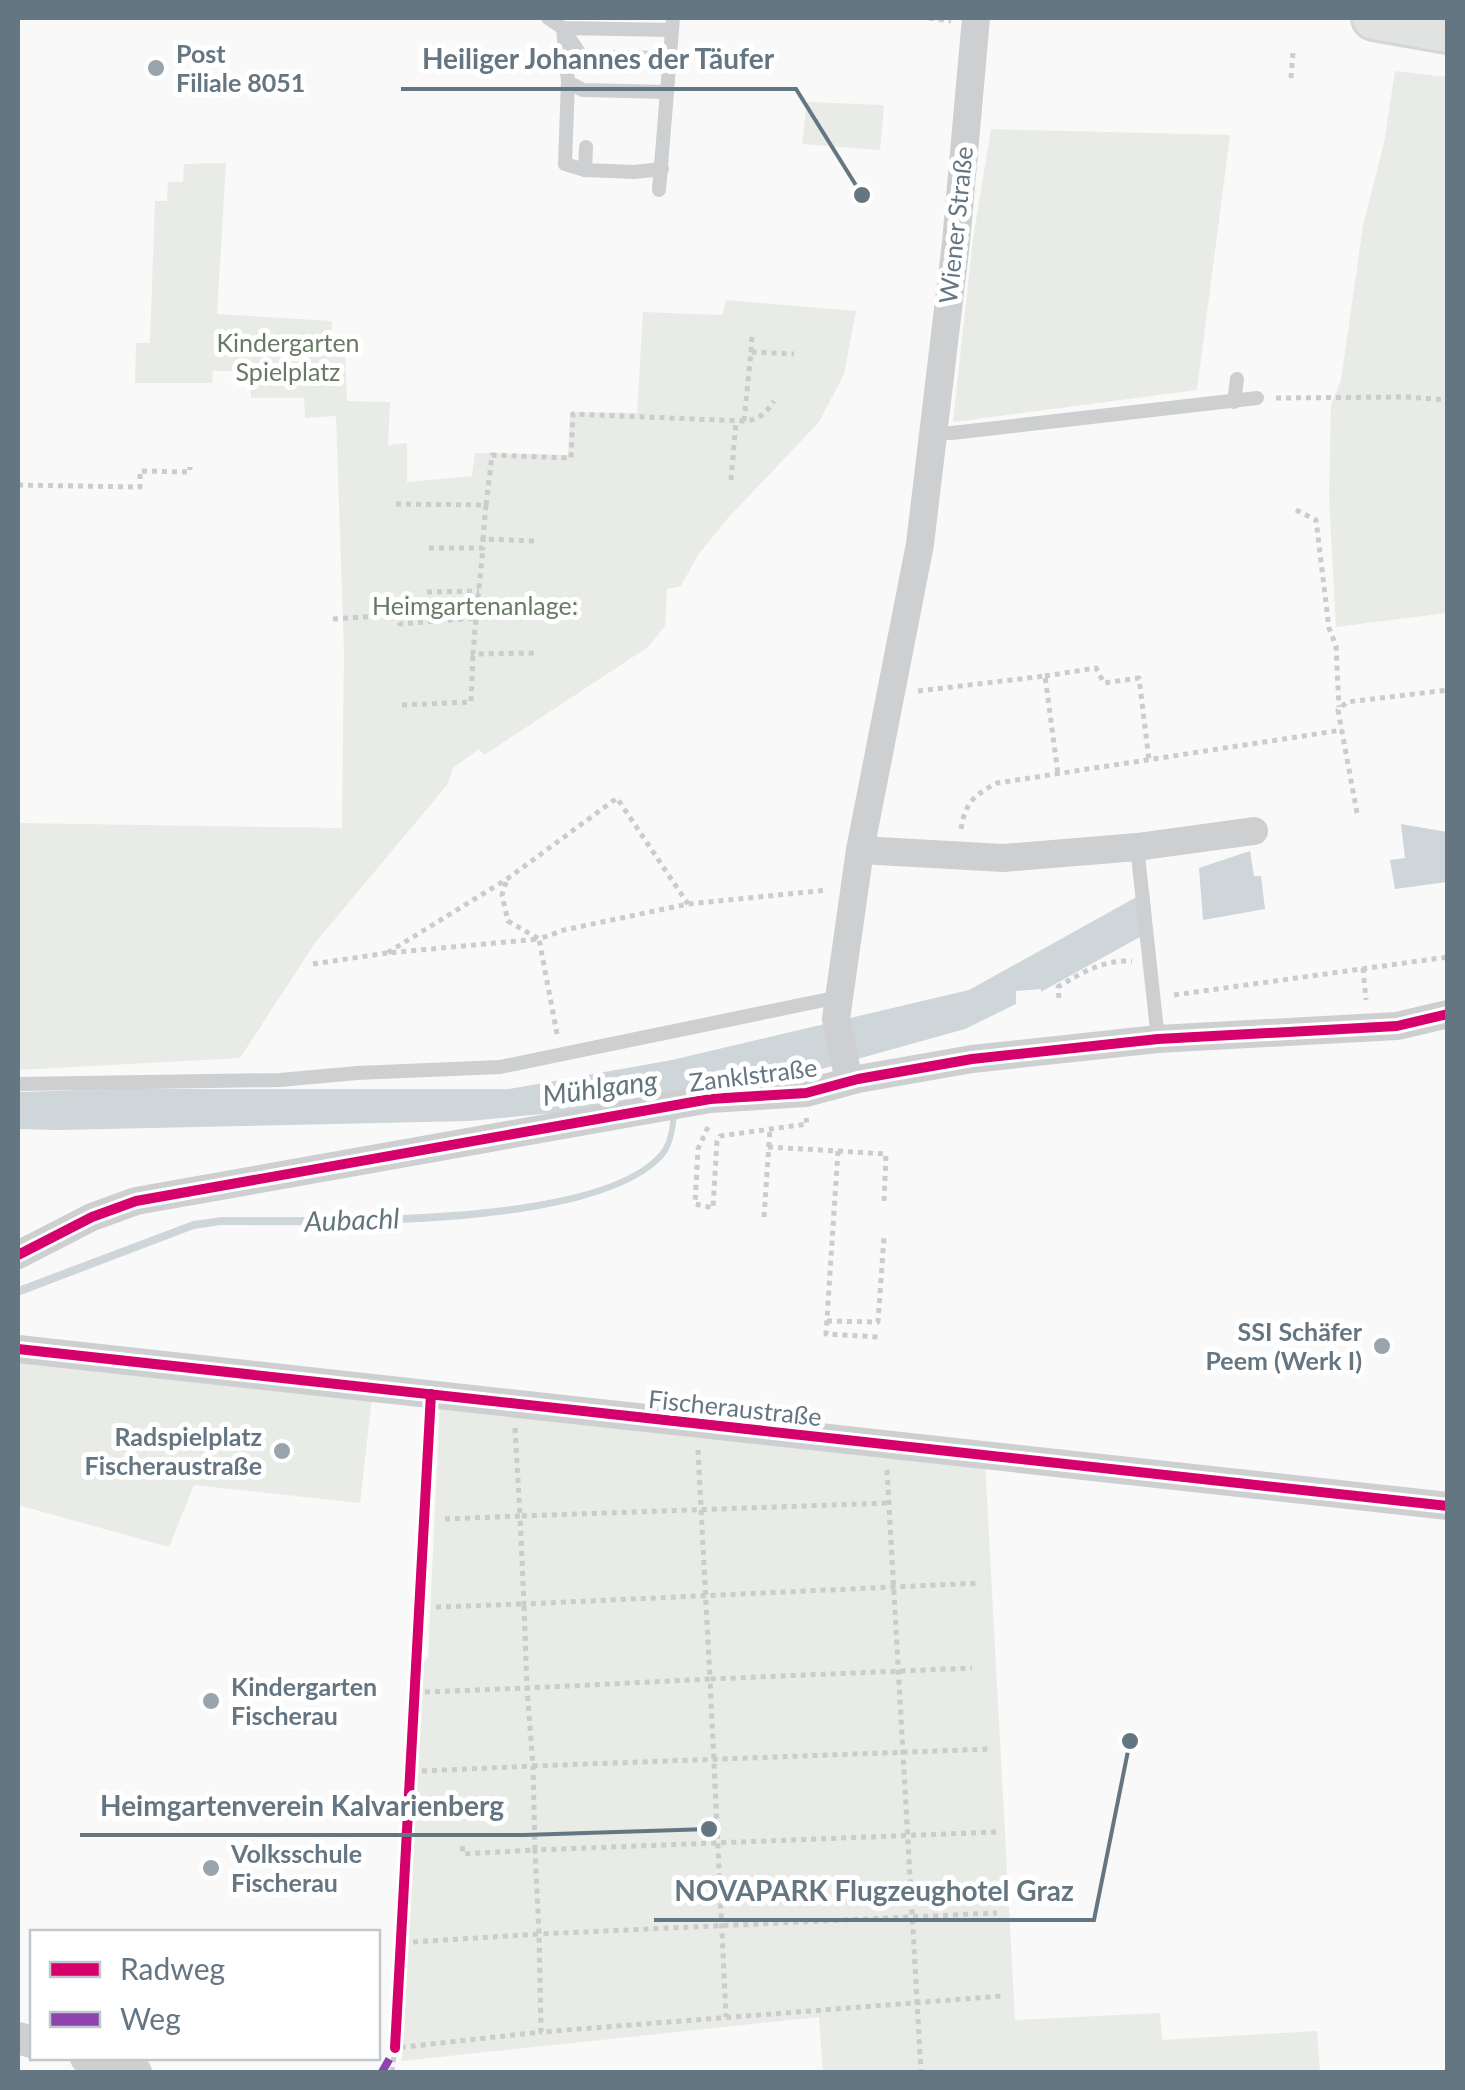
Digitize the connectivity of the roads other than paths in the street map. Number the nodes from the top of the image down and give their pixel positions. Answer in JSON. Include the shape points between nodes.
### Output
{"nodes":[{"id":1,"x":548,"y":18,"type":"edge"},
{"id":2,"x":976,"y":18,"type":"edge"},
{"id":3,"x":1374,"y":18,"type":"edge"},
{"id":4,"x":672,"y":24,"type":"edge"},
{"id":5,"x":563,"y":28,"type":"junction"},
{"id":6,"x":1448,"y":31,"type":"edge"},
{"id":7,"x":670,"y":58,"type":"junction"},
{"id":8,"x":568,"y":82,"type":"junction"},
{"id":9,"x":667,"y":92,"type":"junction"},
{"id":10,"x":586,"y":147,"type":"dead end"},
{"id":11,"x":662,"y":168,"type":"junction"},
{"id":12,"x":585,"y":170,"type":"junction"},
{"id":13,"x":659,"y":190,"type":"dead end"},
{"id":14,"x":1237,"y":378,"type":"dead end"},
{"id":15,"x":1257,"y":398,"type":"road end"},
{"id":16,"x":1234,"y":402,"type":"junction"},
{"id":17,"x":932,"y":433,"type":"junction"},
{"id":18,"x":916,"y":563,"type":"joint"},
{"id":19,"x":1254,"y":831,"type":"dead end"},
{"id":20,"x":1136,"y":847,"type":"junction"},
{"id":21,"x":860,"y":850,"type":"junction"},
{"id":22,"x":838,"y":1008,"type":"junction"},
{"id":23,"x":1448,"y":1014,"type":"edge"},
{"id":24,"x":1158,"y":1039,"type":"junction"},
{"id":25,"x":849,"y":1074,"type":"junction"},
{"id":26,"x":18,"y":1084,"type":"edge"},
{"id":27,"x":24,"y":1252,"type":"edge"},
{"id":28,"x":18,"y":1349,"type":"edge"},
{"id":29,"x":1448,"y":1506,"type":"edge"},
{"id":30,"x":93,"y":2060,"type":"edge"},
{"id":31,"x":136,"y":2072,"type":"edge"}],
"edges":[{"from":1,"to":5,"type":"lane"},
{"from":2,"to":17,"type":"street","name":"Wiener Straße"},
{"from":3,"to":6,"type":"main road"},
{"from":4,"to":5,"type":"lane"},
{"from":4,"to":7,"type":"lane"},
{"from":5,"to":7,"type":"lane","via":[[582,57]]},
{"from":5,"to":8,"type":"lane"},
{"from":7,"to":9,"type":"lane"},
{"from":8,"to":9,"type":"lane","via":[[584,97]]},
{"from":8,"to":12,"type":"lane","via":[[565,164]]},
{"from":9,"to":11,"type":"lane"},
{"from":10,"to":12,"type":"lane"},
{"from":11,"to":12,"type":"lane"},
{"from":11,"to":13,"type":"lane"},
{"from":14,"to":16,"type":"lane"},
{"from":15,"to":16,"type":"lane"},
{"from":16,"to":17,"type":"lane"},
{"from":17,"to":18,"type":"street","name":"Wiener Straße"},
{"from":18,"to":21,"type":"street","name":"Zanklstraße"},
{"from":19,"to":20,"type":"street"},
{"from":20,"to":21,"type":"street","via":[[1003,858]]},
{"from":20,"to":24,"type":"lane"},
{"from":21,"to":22,"type":"street","name":"Zanklstraße"},
{"from":22,"to":25,"type":"street","name":"Zanklstraße"},
{"from":22,"to":26,"type":"lane","via":[[500,1067],[280,1080]]},
{"from":23,"to":24,"type":"street","name":"Zanklstraße","via":[[1397,1026]]},
{"from":24,"to":25,"type":"street","name":"Zanklstraße"},
{"from":25,"to":27,"type":"street","name":"Zanklstraße","via":[[806,1092],[710,1099],[136,1201]]},
{"from":28,"to":29,"type":"street","name":"Fischeraustraße"},
{"from":30,"to":31,"type":"street"}]}
